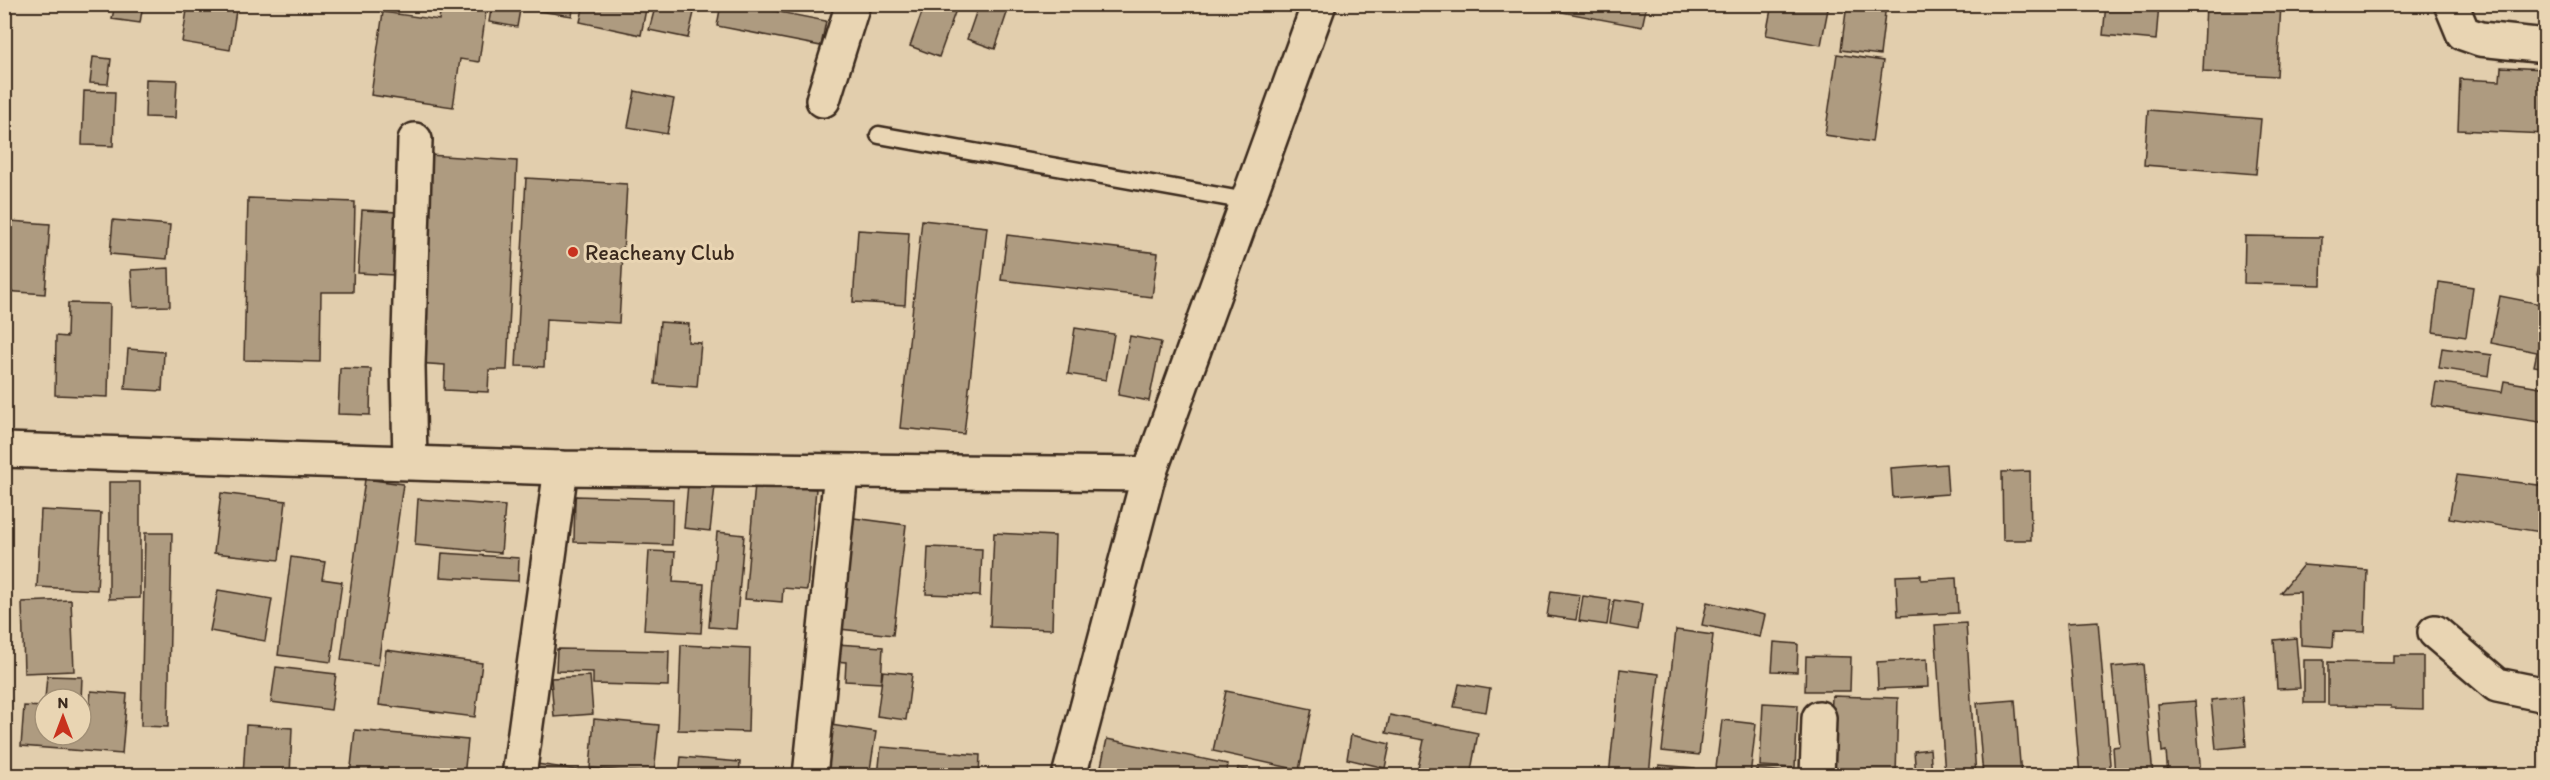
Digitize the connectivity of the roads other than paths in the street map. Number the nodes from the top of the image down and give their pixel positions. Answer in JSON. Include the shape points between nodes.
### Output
{"nodes":[{"id":1,"x":853,"y":4,"type":"edge"},
{"id":2,"x":2451,"y":4,"type":"edge"},
{"id":3,"x":1311,"y":6,"type":"edge"},
{"id":4,"x":2546,"y":46,"type":"edge"},
{"id":5,"x":823,"y":100,"type":"dead end"},
{"id":6,"x":879,"y":135,"type":"dead end"},
{"id":7,"x":415,"y":140,"type":"dead end"},
{"id":8,"x":1247,"y":201,"type":"junction"},
{"id":9,"x":4,"y":450,"type":"edge"},
{"id":10,"x":410,"y":462,"type":"junction"},
{"id":11,"x":561,"y":468,"type":"junction"},
{"id":12,"x":841,"y":472,"type":"junction"},
{"id":13,"x":1149,"y":474,"type":"junction"},
{"id":14,"x":2434,"y":632,"type":"dead end"},
{"id":15,"x":2546,"y":695,"type":"edge"},
{"id":16,"x":1819,"y":718,"type":"dead end"},
{"id":17,"x":519,"y":776,"type":"edge"},
{"id":18,"x":810,"y":776,"type":"edge"},
{"id":19,"x":1069,"y":776,"type":"edge"},
{"id":20,"x":1817,"y":776,"type":"edge"}],
"edges":[{"from":1,"to":5,"type":"street"},
{"from":2,"to":4,"type":"street","via":[[2463,33],[2480,39]]},
{"from":3,"to":8,"type":"street"},
{"from":6,"to":8,"type":"lane"},
{"from":7,"to":10,"type":"street","via":[[408,366]]},
{"from":8,"to":13,"type":"street"},
{"from":9,"to":10,"type":"street"},
{"from":10,"to":11,"type":"street"},
{"from":11,"to":12,"type":"street"},
{"from":11,"to":17,"type":"street"},
{"from":12,"to":13,"type":"street"},
{"from":12,"to":18,"type":"street"},
{"from":13,"to":19,"type":"street"},
{"from":14,"to":15,"type":"street","via":[[2497,685]]},
{"from":16,"to":20,"type":"street"}]}
